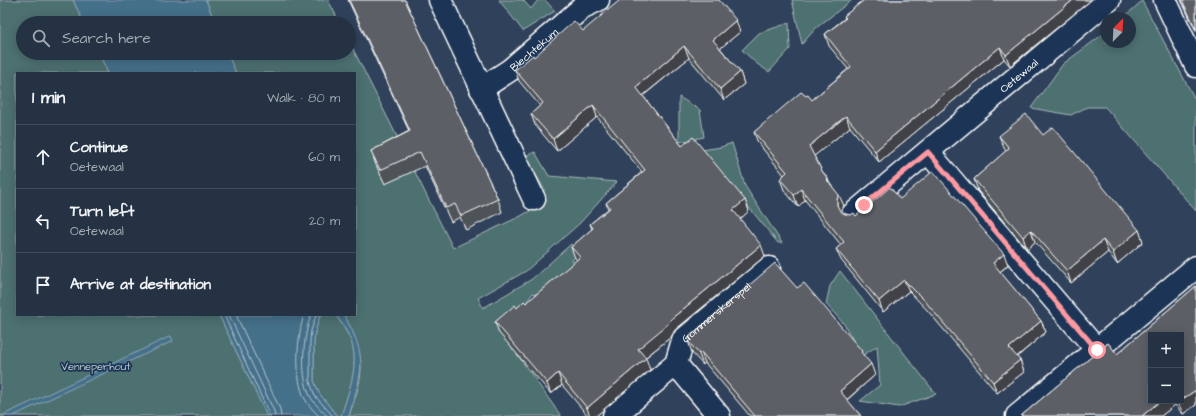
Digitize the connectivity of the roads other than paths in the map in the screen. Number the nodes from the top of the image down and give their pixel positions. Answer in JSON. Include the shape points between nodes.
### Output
{"nodes":[{"id":1,"x":440,"y":0,"type":"edge"},
{"id":2,"x":1110,"y":0,"type":"edge"},
{"id":3,"x":1165,"y":0,"type":"edge"},
{"id":4,"x":586,"y":2,"type":"edge"},
{"id":5,"x":1196,"y":66,"type":"edge"},
{"id":6,"x":481,"y":89,"type":"junction"},
{"id":7,"x":928,"y":152,"type":"junction"},
{"id":8,"x":534,"y":198,"type":"dead end"},
{"id":9,"x":854,"y":214,"type":"edge"},
{"id":10,"x":1196,"y":267,"type":"edge"},
{"id":11,"x":769,"y":268,"type":"edge"},
{"id":12,"x":1097,"y":350,"type":"junction"},
{"id":13,"x":676,"y":364,"type":"junction"},
{"id":14,"x":614,"y":416,"type":"edge"},
{"id":15,"x":719,"y":416,"type":"edge"},
{"id":16,"x":1017,"y":416,"type":"edge"}],
"edges":[{"from":1,"to":6,"type":"street"},
{"from":2,"to":7,"type":"street","name":"Oetewaal"},
{"from":3,"to":5,"type":"street"},
{"from":4,"to":6,"type":"street","name":"Blechtekum","via":[[510,70]]},
{"from":6,"to":8,"type":"street"},
{"from":7,"to":9,"type":"street","name":"Oetewaal"},
{"from":7,"to":12,"type":"street"},
{"from":10,"to":12,"type":"street"},
{"from":11,"to":13,"type":"street","name":"Gommerskerspel","via":[[683,340]]},
{"from":12,"to":16,"type":"street"},
{"from":13,"to":14,"type":"street"},
{"from":13,"to":15,"type":"street"}]}
